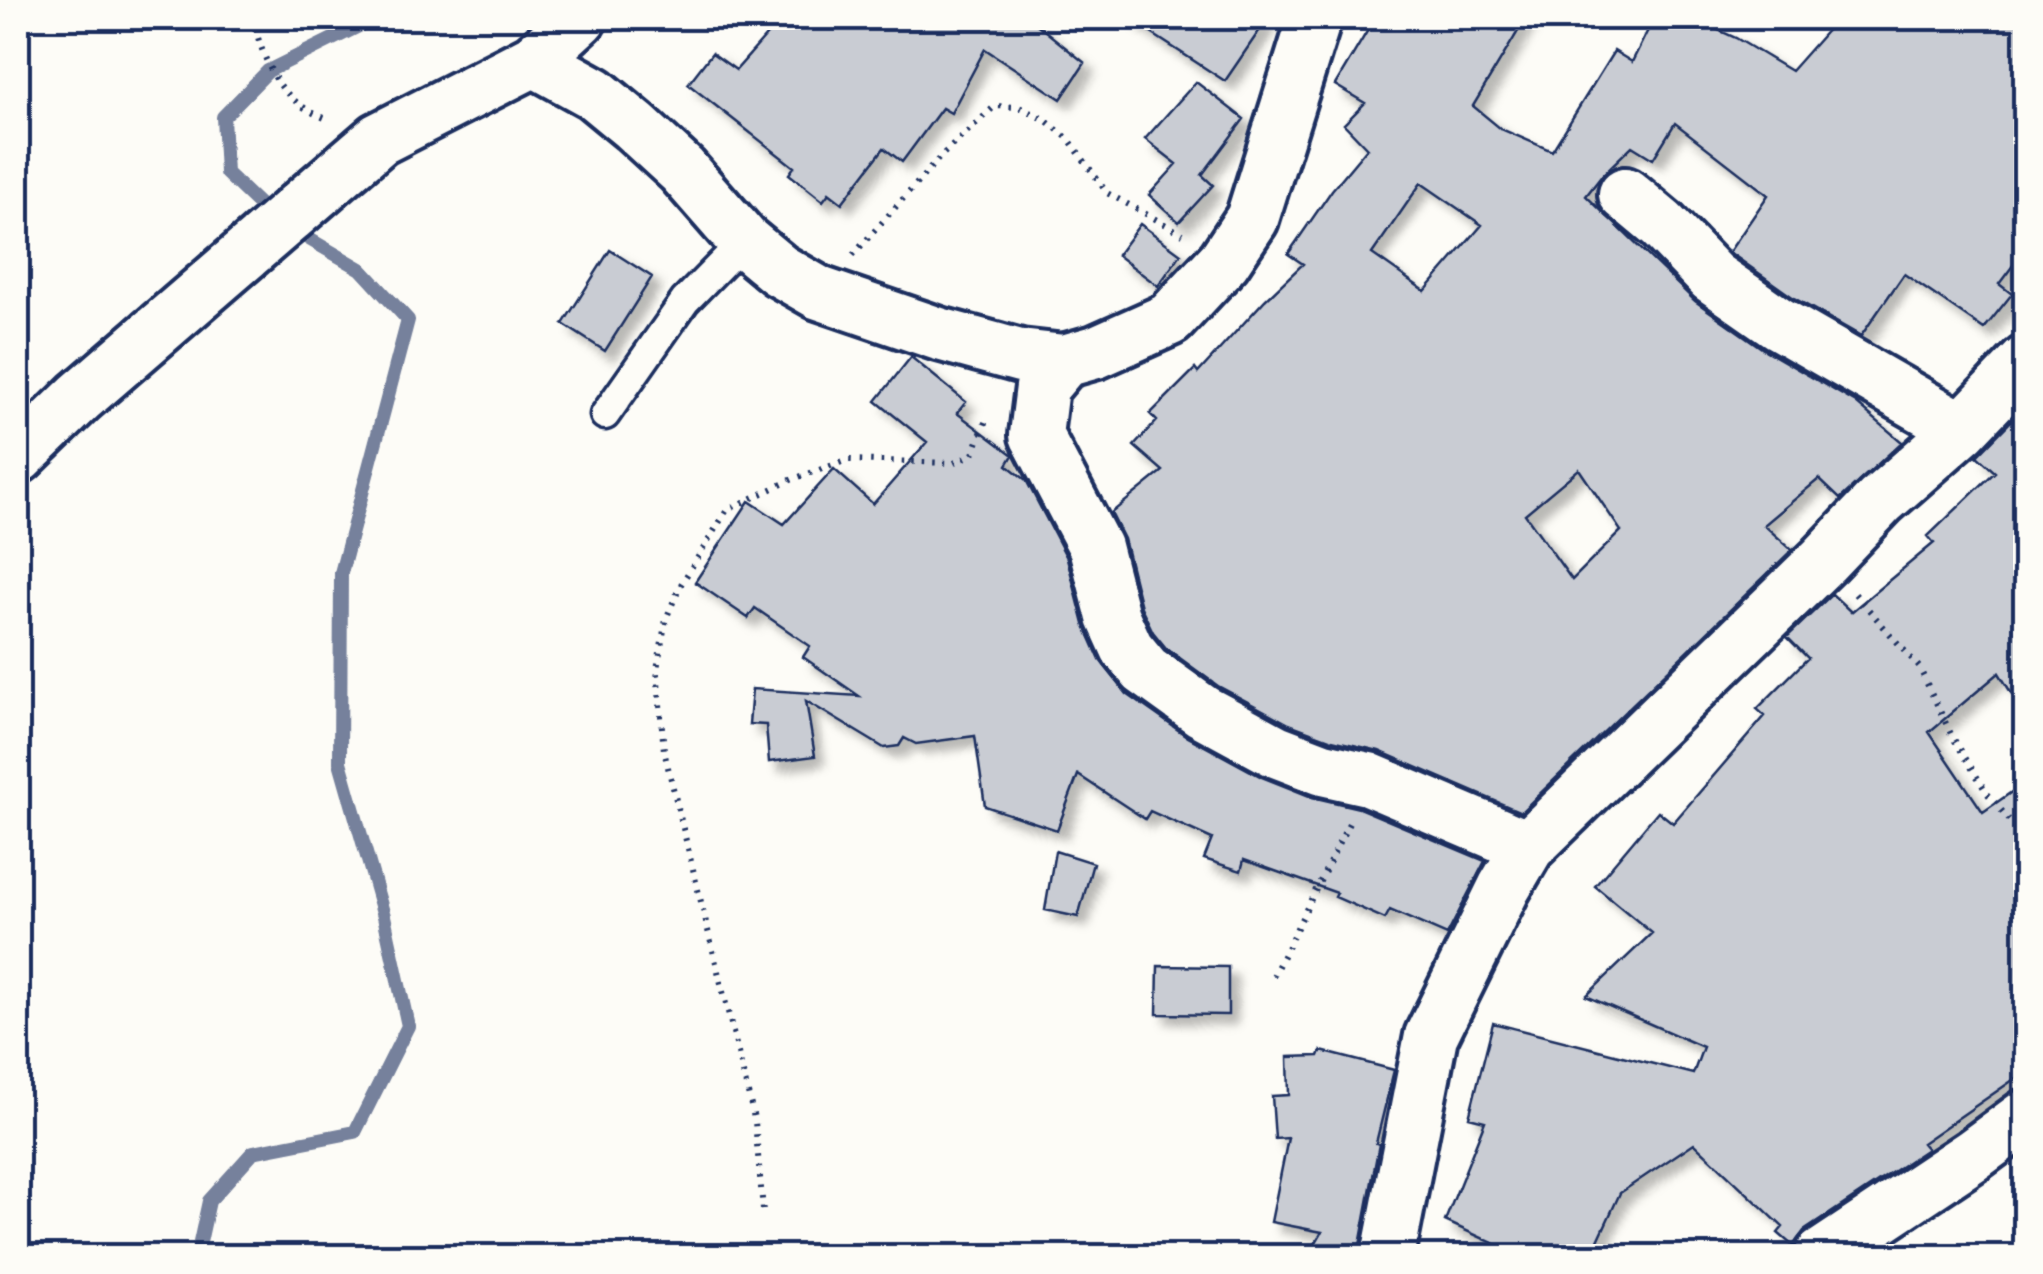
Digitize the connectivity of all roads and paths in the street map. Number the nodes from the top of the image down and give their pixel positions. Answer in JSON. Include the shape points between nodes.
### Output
{"nodes":[{"id":1,"x":252,"y":18,"type":"edge"},
{"id":2,"x":580,"y":18,"type":"edge"},
{"id":3,"x":1314,"y":18,"type":"edge"},
{"id":4,"x":534,"y":60,"type":"junction"},
{"id":5,"x":379,"y":139,"type":"junction"},
{"id":6,"x":1625,"y":194,"type":"dead end"},
{"id":7,"x":744,"y":241,"type":"junction"},
{"id":8,"x":1224,"y":262,"type":"junction"},
{"id":9,"x":819,"y":293,"type":"junction"},
{"id":10,"x":1042,"y":358,"type":"junction"},
{"id":11,"x":2026,"y":362,"type":"edge"},
{"id":12,"x":604,"y":416,"type":"dead end"},
{"id":13,"x":1962,"y":429,"type":"junction"},
{"id":14,"x":18,"y":457,"type":"edge"},
{"id":15,"x":1824,"y":560,"type":"junction"},
{"id":16,"x":1368,"y":779,"type":"junction"},
{"id":17,"x":2026,"y":840,"type":"edge"},
{"id":18,"x":1528,"y":848,"type":"junction"},
{"id":19,"x":1274,"y":976,"type":"dead end"},
{"id":20,"x":2026,"y":1116,"type":"edge"},
{"id":21,"x":763,"y":1210,"type":"dead end"},
{"id":22,"x":1388,"y":1256,"type":"edge"},
{"id":23,"x":1820,"y":1256,"type":"edge"}],
"edges":[{"from":1,"to":5,"type":"path","via":[[268,70],[305,110]]},
{"from":2,"to":4,"type":"street"},
{"from":3,"to":8,"type":"street","via":[[1252,219]]},
{"from":4,"to":5,"type":"street"},
{"from":4,"to":7,"type":"street","via":[[594,93],[634,126]]},
{"from":5,"to":14,"type":"street"},
{"from":6,"to":13,"type":"street","via":[[1712,277],[1778,323]]},
{"from":7,"to":9,"type":"street"},
{"from":7,"to":12,"type":"lane","via":[[685,301]]},
{"from":8,"to":9,"type":"path","via":[[1107,194],[1069,139],[1044,119],[1018,106],[994,106]]},
{"from":8,"to":10,"type":"street","via":[[1170,320],[1096,352]]},
{"from":9,"to":10,"type":"street","via":[[939,334]]},
{"from":10,"to":16,"type":"street","via":[[1036,434],[1095,547],[1127,648],[1170,691],[1237,732]]},
{"from":10,"to":21,"type":"path","via":[[992,406],[973,454],[954,463],[848,460],[727,510],[666,619],[656,669],[664,751],[755,1122]]},
{"from":11,"to":13,"type":"street"},
{"from":13,"to":15,"type":"street"},
{"from":15,"to":17,"type":"path","via":[[1920,666],[1952,736]]},
{"from":15,"to":18,"type":"street"},
{"from":16,"to":18,"type":"street"},
{"from":16,"to":19,"type":"path"},
{"from":18,"to":22,"type":"street","via":[[1431,1036]]},
{"from":20,"to":23,"type":"street"}]}
